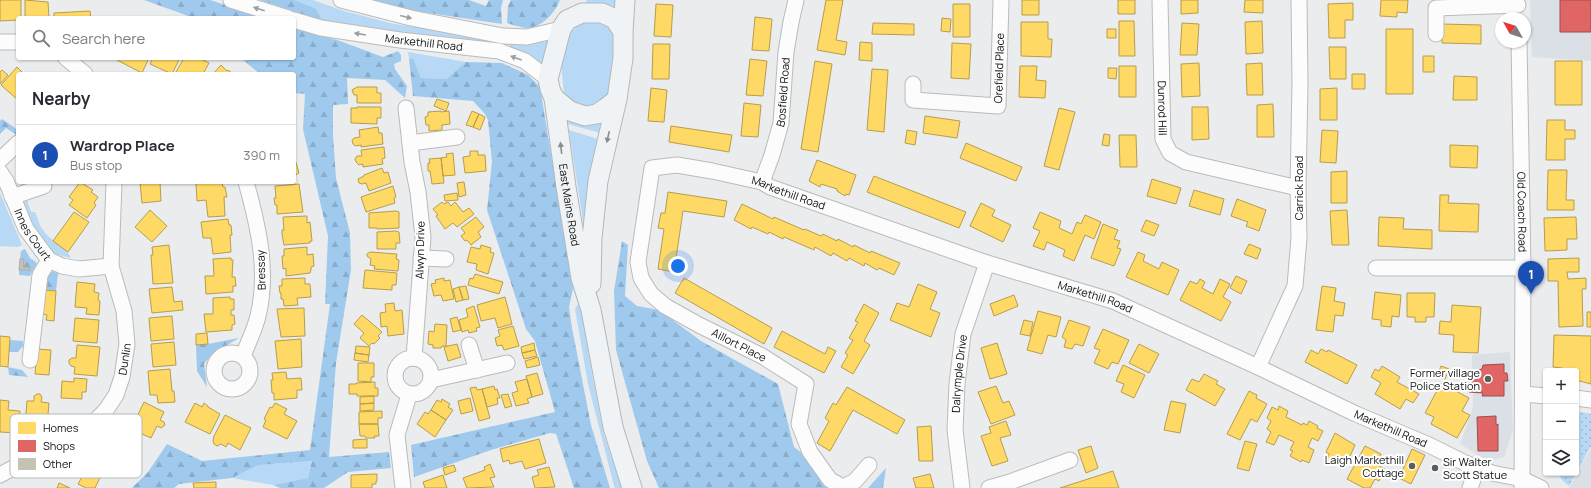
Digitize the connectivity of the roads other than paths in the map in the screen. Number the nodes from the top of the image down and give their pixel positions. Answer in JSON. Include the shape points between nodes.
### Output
{"nodes":[{"id":1,"x":230,"y":0,"type":"edge"},
{"id":2,"x":341,"y":0,"type":"edge"},
{"id":3,"x":576,"y":0,"type":"edge"},
{"id":4,"x":625,"y":0,"type":"edge"},
{"id":5,"x":796,"y":0,"type":"edge"},
{"id":6,"x":1001,"y":0,"type":"edge"},
{"id":7,"x":1160,"y":0,"type":"edge"},
{"id":8,"x":1299,"y":0,"type":"edge"},
{"id":9,"x":1518,"y":8,"type":"edge"},
{"id":10,"x":282,"y":16,"type":"edge"},
{"id":11,"x":296,"y":21,"type":"edge"},
{"id":12,"x":564,"y":25,"type":"junction"},
{"id":13,"x":623,"y":32,"type":"junction"},
{"id":14,"x":1436,"y":34,"type":"dead end"},
{"id":15,"x":0,"y":42,"type":"edge"},
{"id":16,"x":16,"y":42,"type":"edge"},
{"id":17,"x":1519,"y":48,"type":"edge"},
{"id":18,"x":68,"y":60,"type":"edge"},
{"id":19,"x":83,"y":72,"type":"edge"},
{"id":20,"x":548,"y":79,"type":"junction"},
{"id":21,"x":913,"y":84,"type":"dead end"},
{"id":22,"x":554,"y":98,"type":"junction"},
{"id":23,"x":617,"y":98,"type":"junction"},
{"id":24,"x":406,"y":108,"type":"dead end"},
{"id":25,"x":457,"y":137,"type":"dead end"},
{"id":26,"x":410,"y":144,"type":"junction"},
{"id":27,"x":16,"y":145,"type":"edge"},
{"id":28,"x":0,"y":160,"type":"edge"},
{"id":29,"x":652,"y":168,"type":"joint"},
{"id":30,"x":0,"y":172,"type":"edge"},
{"id":31,"x":762,"y":182,"type":"junction"},
{"id":32,"x":114,"y":184,"type":"edge"},
{"id":33,"x":247,"y":184,"type":"edge"},
{"id":34,"x":44,"y":186,"type":"dead end"},
{"id":35,"x":1298,"y":188,"type":"junction"},
{"id":36,"x":12,"y":197,"type":"junction"},
{"id":37,"x":421,"y":258,"type":"junction"},
{"id":38,"x":446,"y":259,"type":"dead end"},
{"id":39,"x":49,"y":260,"type":"junction"},
{"id":40,"x":987,"y":263,"type":"junction"},
{"id":41,"x":111,"y":266,"type":"junction"},
{"id":42,"x":1376,"y":268,"type":"dead end"},
{"id":43,"x":1523,"y":268,"type":"junction"},
{"id":44,"x":591,"y":310,"type":"junction"},
{"id":45,"x":469,"y":345,"type":"dead end"},
{"id":46,"x":243,"y":356,"type":"dead end"},
{"id":47,"x":414,"y":358,"type":"junction"},
{"id":48,"x":30,"y":360,"type":"dead end"},
{"id":49,"x":507,"y":363,"type":"dead end"},
{"id":50,"x":1258,"y":367,"type":"junction"},
{"id":51,"x":477,"y":370,"type":"junction"},
{"id":52,"x":431,"y":380,"type":"junction"},
{"id":53,"x":1523,"y":394,"type":"junction"},
{"id":54,"x":409,"y":395,"type":"junction"},
{"id":55,"x":1543,"y":396,"type":"edge"},
{"id":56,"x":1579,"y":398,"type":"edge"},
{"id":57,"x":1591,"y":400,"type":"edge"},
{"id":58,"x":102,"y":414,"type":"edge"},
{"id":59,"x":1070,"y":460,"type":"dead end"},
{"id":60,"x":869,"y":465,"type":"dead end"},
{"id":61,"x":1477,"y":468,"type":"junction"},
{"id":62,"x":10,"y":470,"type":"edge"},
{"id":63,"x":0,"y":475,"type":"edge"},
{"id":64,"x":1522,"y":483,"type":"edge"},
{"id":65,"x":403,"y":488,"type":"edge"},
{"id":66,"x":632,"y":488,"type":"edge"},
{"id":67,"x":962,"y":488,"type":"edge"},
{"id":68,"x":989,"y":488,"type":"edge"},
{"id":69,"x":1470,"y":488,"type":"edge"},
{"id":70,"x":1541,"y":488,"type":"edge"}],
"edges":[{"from":10,"to":1,"type":"street","one_way":true},
{"from":2,"to":12,"type":"street","name":"Markethill Road","one_way":true,"via":[[411,18],[503,36],[527,37]]},
{"from":3,"to":12,"type":"main road"},
{"from":4,"to":13,"type":"main road"},
{"from":5,"to":31,"type":"street","name":"Bosfield Road","via":[[786,52],[781,123]]},
{"from":6,"to":21,"type":"street","name":"Orefield Place","via":[[998,106],[912,100]]},
{"from":7,"to":35,"type":"street","name":"Dunrod Hill","via":[[1163,138],[1170,153],[1186,162]]},
{"from":8,"to":35,"type":"street","name":"Carrick Road"},
{"from":9,"to":14,"type":"street","via":[[1436,8]]},
{"from":20,"to":11,"type":"street","name":"Markethill Road","one_way":true,"via":[[524,61],[499,51],[400,40],[321,28]]},
{"from":12,"to":13,"type":"main road","via":[[582,13],[602,13],[615,19]]},
{"from":12,"to":20,"type":"main road"},
{"from":13,"to":23,"type":"main road","via":[[623,58]]},
{"from":15,"to":16,"type":"street"},
{"from":17,"to":43,"type":"street","name":"Old Coach Road"},
{"from":18,"to":19,"type":"street"},
{"from":20,"to":22,"type":"main road"},
{"from":22,"to":23,"type":"main road","via":[[570,111],[585,116],[601,111]]},
{"from":44,"to":22,"type":"main road","name":"East Mains Road","one_way":true,"via":[[582,278],[566,187]]},
{"from":23,"to":44,"type":"main road","name":"East Mains Road","one_way":true,"via":[[598,181],[592,238]]},
{"from":24,"to":26,"type":"street","name":"Alwyn Drive"},
{"from":25,"to":26,"type":"street"},
{"from":26,"to":37,"type":"street","name":"Alwyn Drive","via":[[420,207]]},
{"from":27,"to":28,"type":"street"},
{"from":29,"to":31,"type":"street","name":"Markethill Road","via":[[677,165]]},
{"from":29,"to":60,"type":"street","name":"Aillort Place","via":[[638,262],[641,278],[651,294],[665,306],[762,356],[806,384],[799,424],[810,452],[830,480],[843,487],[855,481]]},
{"from":30,"to":36,"type":"street","name":"Innes Court"},
{"from":31,"to":40,"type":"street","name":"Markethill Road"},
{"from":32,"to":41,"type":"street","name":"Dunlin"},
{"from":33,"to":46,"type":"street","name":"Bressay","via":[[255,214],[263,270],[258,316]]},
{"from":34,"to":36,"type":"street"},
{"from":35,"to":50,"type":"street","name":"Carrick Road","via":[[1299,238],[1295,286]]},
{"from":36,"to":39,"type":"street","name":"Innes Court","via":[[26,228]]},
{"from":37,"to":38,"type":"street"},
{"from":37,"to":47,"type":"street","name":"Alwyn Drive"},
{"from":39,"to":41,"type":"street","name":"Innes Court","via":[[62,266],[79,269]]},
{"from":39,"to":48,"type":"street","via":[[40,275]]},
{"from":40,"to":50,"type":"street","name":"Markethill Road","via":[[1113,301]]},
{"from":40,"to":67,"type":"street","name":"Dalrymple Drive","via":[[962,341],[955,430]]},
{"from":41,"to":58,"type":"street","name":"Dunlin","via":[[124,311],[127,344],[122,377],[116,395]]},
{"from":42,"to":43,"type":"street"},
{"from":43,"to":53,"type":"street","name":"Old Coach Road"},
{"from":44,"to":66,"type":"main road","name":"East Mains Road","via":[[612,427]]},
{"from":45,"to":51,"type":"street"},
{"from":47,"to":52,"type":"street","via":[[428,365]]},
{"from":47,"to":54,"type":"street","via":[[398,365],[395,374],[396,383]]},
{"from":49,"to":51,"type":"street"},
{"from":50,"to":61,"type":"street","name":"Markethill Road"},
{"from":51,"to":52,"type":"street"},
{"from":52,"to":54,"type":"street","via":[[429,387],[423,392]]},
{"from":53,"to":55,"type":"street"},
{"from":53,"to":64,"type":"street","name":"Old Coach Road"},
{"from":54,"to":65,"type":"street","via":[[397,435]]},
{"from":56,"to":57,"type":"street"},
{"from":59,"to":68,"type":"street"},
{"from":61,"to":64,"type":"street","name":"Markethill Road"},
{"from":61,"to":69,"type":"street"},
{"from":62,"to":63,"type":"street","name":"Dunlin"},
{"from":64,"to":70,"type":"street","name":"Markethill Road"}]}
